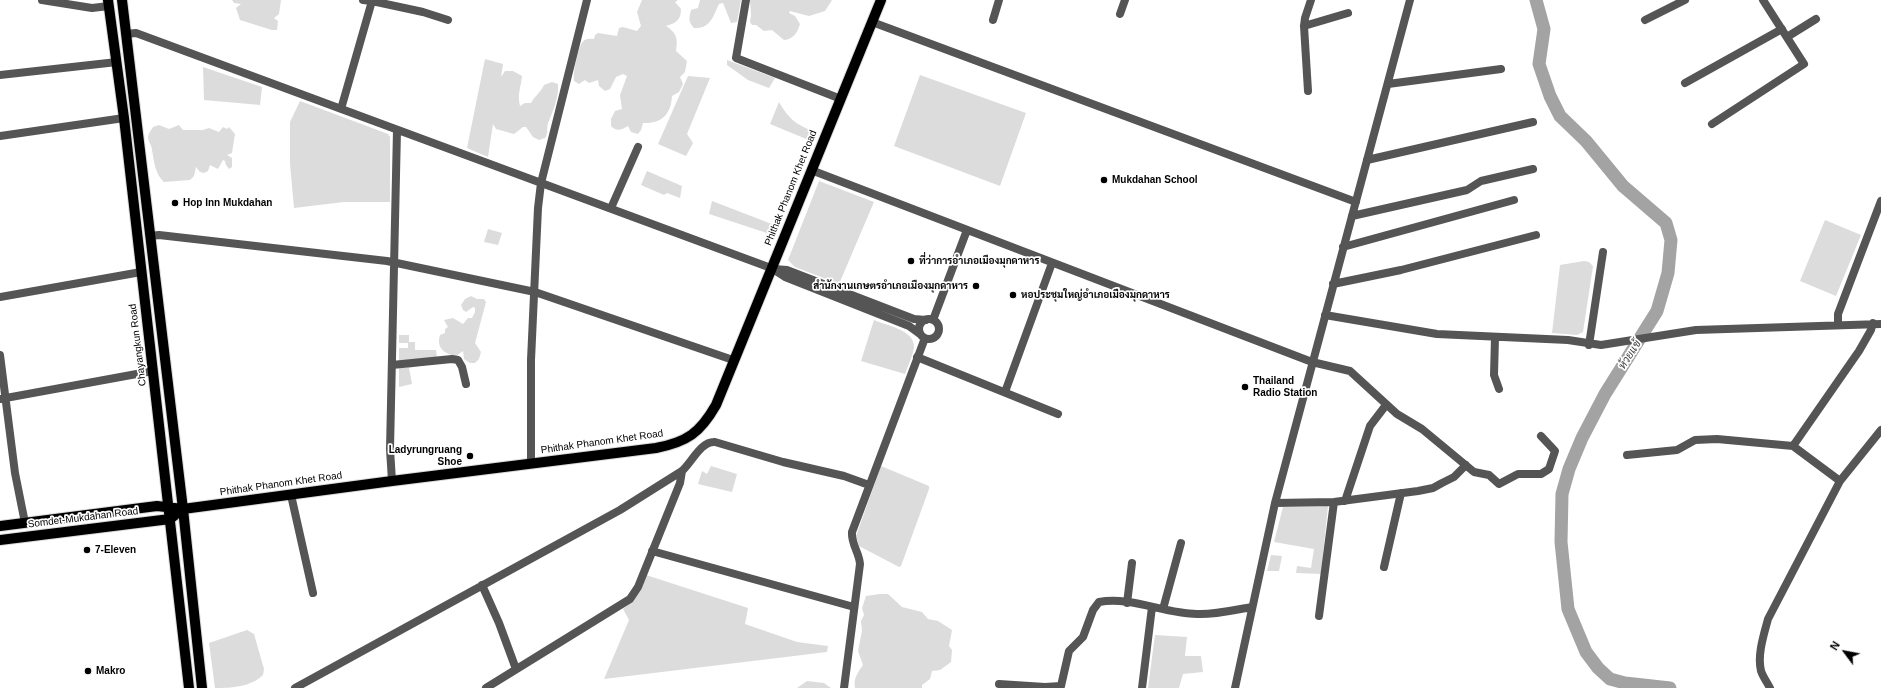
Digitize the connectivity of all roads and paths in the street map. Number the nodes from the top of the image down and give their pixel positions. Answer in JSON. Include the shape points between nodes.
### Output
{"nodes":[{"id":1,"x":42,"y":0,"type":"edge"},
{"id":2,"x":122,"y":0,"type":"edge"},
{"id":3,"x":363,"y":0,"type":"edge"},
{"id":4,"x":587,"y":0,"type":"edge"},
{"id":5,"x":746,"y":0,"type":"edge"},
{"id":6,"x":881,"y":0,"type":"edge"},
{"id":7,"x":999,"y":0,"type":"edge"},
{"id":8,"x":1125,"y":0,"type":"edge"},
{"id":9,"x":1311,"y":0,"type":"edge"},
{"id":10,"x":1410,"y":0,"type":"edge"},
{"id":11,"x":1685,"y":0,"type":"edge"},
{"id":12,"x":1764,"y":0,"type":"edge"},
{"id":13,"x":372,"y":2,"type":"junction"},
{"id":14,"x":109,"y":3,"type":"edge"},
{"id":15,"x":1348,"y":13,"type":"dead end"},
{"id":16,"x":1120,"y":14,"type":"dead end"},
{"id":17,"x":448,"y":20,"type":"dead end"},
{"id":18,"x":993,"y":20,"type":"dead end"},
{"id":19,"x":1645,"y":20,"type":"dead end"},
{"id":20,"x":1816,"y":20,"type":"dead end"},
{"id":21,"x":872,"y":22,"type":"junction"},
{"id":22,"x":1304,"y":26,"type":"junction"},
{"id":23,"x":1782,"y":29,"type":"junction"},
{"id":24,"x":126,"y":34,"type":"junction"},
{"id":25,"x":1787,"y":37,"type":"junction"},
{"id":26,"x":117,"y":62,"type":"junction"},
{"id":27,"x":1501,"y":69,"type":"dead end"},
{"id":28,"x":0,"y":75,"type":"edge"},
{"id":29,"x":1685,"y":83,"type":"dead end"},
{"id":30,"x":1388,"y":84,"type":"junction"},
{"id":31,"x":1308,"y":91,"type":"dead end"},
{"id":32,"x":841,"y":99,"type":"junction"},
{"id":33,"x":341,"y":109,"type":"junction"},
{"id":34,"x":124,"y":118,"type":"junction"},
{"id":35,"x":1533,"y":122,"type":"dead end"},
{"id":36,"x":1712,"y":124,"type":"dead end"},
{"id":37,"x":397,"y":130,"type":"junction"},
{"id":38,"x":0,"y":136,"type":"edge"},
{"id":39,"x":638,"y":147,"type":"dead end"},
{"id":40,"x":1367,"y":160,"type":"junction"},
{"id":41,"x":1533,"y":169,"type":"dead end"},
{"id":42,"x":811,"y":170,"type":"junction"},
{"id":43,"x":541,"y":183,"type":"junction"},
{"id":44,"x":1514,"y":200,"type":"dead end"},
{"id":45,"x":1356,"y":202,"type":"junction"},
{"id":46,"x":1881,"y":203,"type":"edge"},
{"id":47,"x":611,"y":208,"type":"junction"},
{"id":48,"x":1352,"y":216,"type":"junction"},
{"id":49,"x":968,"y":230,"type":"junction"},
{"id":50,"x":1536,"y":235,"type":"dead end"},
{"id":51,"x":150,"y":236,"type":"junction"},
{"id":52,"x":1343,"y":248,"type":"junction"},
{"id":53,"x":1603,"y":252,"type":"dead end"},
{"id":54,"x":1052,"y":262,"type":"junction"},
{"id":55,"x":395,"y":263,"type":"junction"},
{"id":56,"x":771,"y":268,"type":"junction"},
{"id":57,"x":141,"y":272,"type":"junction"},
{"id":58,"x":1333,"y":284,"type":"junction"},
{"id":59,"x":535,"y":292,"type":"junction"},
{"id":60,"x":0,"y":297,"type":"edge"},
{"id":61,"x":1325,"y":315,"type":"junction"},
{"id":62,"x":929,"y":320,"type":"junction"},
{"id":63,"x":1877,"y":323,"type":"edge"},
{"id":64,"x":1838,"y":324,"type":"junction"},
{"id":65,"x":922,"y":336,"type":"junction"},
{"id":66,"x":1495,"y":337,"type":"junction"},
{"id":67,"x":1589,"y":345,"type":"junction"},
{"id":68,"x":0,"y":355,"type":"edge"},
{"id":69,"x":918,"y":357,"type":"junction"},
{"id":70,"x":733,"y":360,"type":"junction"},
{"id":71,"x":1312,"y":362,"type":"junction"},
{"id":72,"x":392,"y":365,"type":"junction"},
{"id":73,"x":153,"y":370,"type":"junction"},
{"id":74,"x":466,"y":384,"type":"dead end"},
{"id":75,"x":1499,"y":389,"type":"dead end"},
{"id":76,"x":1005,"y":392,"type":"junction"},
{"id":77,"x":3,"y":398,"type":"edge"},
{"id":78,"x":1386,"y":405,"type":"junction"},
{"id":79,"x":1058,"y":414,"type":"dead end"},
{"id":80,"x":1881,"y":430,"type":"edge"},
{"id":81,"x":1541,"y":436,"type":"dead end"},
{"id":82,"x":1793,"y":446,"type":"junction"},
{"id":83,"x":1627,"y":455,"type":"dead end"},
{"id":84,"x":532,"y":464,"type":"junction"},
{"id":85,"x":1466,"y":465,"type":"junction"},
{"id":86,"x":682,"y":471,"type":"junction"},
{"id":87,"x":392,"y":481,"type":"junction"},
{"id":88,"x":1840,"y":481,"type":"junction"},
{"id":89,"x":869,"y":485,"type":"junction"},
{"id":90,"x":1401,"y":493,"type":"junction"},
{"id":91,"x":291,"y":495,"type":"junction"},
{"id":92,"x":1345,"y":501,"type":"junction"},
{"id":93,"x":1334,"y":502,"type":"junction"},
{"id":94,"x":1275,"y":503,"type":"junction"},
{"id":95,"x":169,"y":506,"type":"junction"},
{"id":96,"x":183,"y":509,"type":"junction"},
{"id":97,"x":170,"y":519,"type":"junction"},
{"id":98,"x":24,"y":523,"type":"junction"},
{"id":99,"x":0,"y":526,"type":"edge"},
{"id":100,"x":0,"y":540,"type":"edge"},
{"id":101,"x":1180,"y":543,"type":"dead end"},
{"id":102,"x":652,"y":552,"type":"junction"},
{"id":103,"x":1132,"y":563,"type":"dead end"},
{"id":104,"x":1384,"y":567,"type":"dead end"},
{"id":105,"x":482,"y":585,"type":"junction"},
{"id":106,"x":313,"y":593,"type":"dead end"},
{"id":107,"x":1127,"y":603,"type":"junction"},
{"id":108,"x":854,"y":607,"type":"junction"},
{"id":109,"x":1152,"y":607,"type":"junction"},
{"id":110,"x":1252,"y":607,"type":"junction"},
{"id":111,"x":1163,"y":609,"type":"junction"},
{"id":112,"x":1319,"y":616,"type":"dead end"},
{"id":113,"x":516,"y":669,"type":"junction"},
{"id":114,"x":1000,"y":684,"type":"dead end"},
{"id":115,"x":189,"y":688,"type":"edge"},
{"id":116,"x":202,"y":688,"type":"edge"},
{"id":117,"x":295,"y":688,"type":"edge"},
{"id":118,"x":486,"y":688,"type":"edge"},
{"id":119,"x":844,"y":688,"type":"edge"},
{"id":120,"x":1142,"y":688,"type":"edge"},
{"id":121,"x":1235,"y":688,"type":"edge"},
{"id":122,"x":1770,"y":688,"type":"edge"}],
"edges":[{"from":1,"to":14,"type":"street","via":[[92,8]]},
{"from":2,"to":24,"type":"main road"},
{"from":3,"to":13,"type":"street"},
{"from":4,"to":43,"type":"street"},
{"from":5,"to":32,"type":"street","via":[[736,58]]},
{"from":6,"to":21,"type":"main road","name":"Phithak Phanom Khet Road"},
{"from":7,"to":18,"type":"street"},
{"from":8,"to":16,"type":"street"},
{"from":9,"to":22,"type":"street"},
{"from":10,"to":30,"type":"street"},
{"from":11,"to":19,"type":"street"},
{"from":12,"to":23,"type":"street"},
{"from":13,"to":17,"type":"street","via":[[423,12]]},
{"from":13,"to":33,"type":"street"},
{"from":14,"to":26,"type":"main road","name":"Chayangkun Road"},
{"from":15,"to":22,"type":"street"},
{"from":20,"to":25,"type":"street"},
{"from":21,"to":32,"type":"main road","name":"Phithak Phanom Khet Road"},
{"from":21,"to":45,"type":"street"},
{"from":22,"to":31,"type":"street"},
{"from":23,"to":25,"type":"street"},
{"from":23,"to":29,"type":"street"},
{"from":24,"to":33,"type":"street","via":[[136,33]]},
{"from":24,"to":51,"type":"main road"},
{"from":25,"to":36,"type":"street","via":[[1804,64]]},
{"from":26,"to":28,"type":"street"},
{"from":26,"to":34,"type":"main road","name":"Chayangkun Road"},
{"from":27,"to":30,"type":"street"},
{"from":30,"to":40,"type":"street"},
{"from":32,"to":42,"type":"main road","name":"Phithak Phanom Khet Road"},
{"from":33,"to":37,"type":"street"},
{"from":34,"to":38,"type":"street"},
{"from":34,"to":57,"type":"main road","name":"Chayangkun Road"},
{"from":35,"to":40,"type":"street"},
{"from":37,"to":43,"type":"street"},
{"from":37,"to":55,"type":"street"},
{"from":39,"to":47,"type":"street"},
{"from":40,"to":45,"type":"street"},
{"from":41,"to":48,"type":"street","via":[[1481,181],[1467,190]]},
{"from":42,"to":49,"type":"street"},
{"from":42,"to":56,"type":"main road","name":"Phithak Phanom Khet Road"},
{"from":43,"to":47,"type":"street"},
{"from":43,"to":59,"type":"street"},
{"from":44,"to":52,"type":"street"},
{"from":45,"to":48,"type":"street"},
{"from":46,"to":64,"type":"street","via":[[1838,314]]},
{"from":47,"to":56,"type":"street"},
{"from":48,"to":52,"type":"street"},
{"from":49,"to":54,"type":"street"},
{"from":49,"to":62,"type":"street"},
{"from":50,"to":58,"type":"street","via":[[1401,270]]},
{"from":51,"to":55,"type":"street"},
{"from":51,"to":96,"type":"main road"},
{"from":52,"to":58,"type":"street"},
{"from":53,"to":67,"type":"street"},
{"from":54,"to":71,"type":"street"},
{"from":54,"to":76,"type":"street"},
{"from":55,"to":59,"type":"street"},
{"from":55,"to":72,"type":"street"},
{"from":56,"to":62,"type":"street","via":[[787,270],[914,319]]},
{"from":56,"to":65,"type":"street","via":[[785,277],[909,326]]},
{"from":56,"to":70,"type":"main road","name":"Phithak Phanom Khet Road"},
{"from":57,"to":60,"type":"street"},
{"from":57,"to":73,"type":"main road","name":"Chayangkun Road"},
{"from":58,"to":61,"type":"street"},
{"from":59,"to":70,"type":"street"},
{"from":59,"to":84,"type":"street"},
{"from":61,"to":66,"type":"street","via":[[1437,334]]},
{"from":61,"to":71,"type":"street"},
{"from":62,"to":65,"type":"street","via":[[919,327]]},
{"from":62,"to":65,"type":"street","via":[[937,324],[938,333],[931,339]]},
{"from":63,"to":64,"type":"street"},
{"from":63,"to":82,"type":"street"},
{"from":64,"to":67,"type":"street","via":[[1681,332]]},
{"from":65,"to":69,"type":"street"},
{"from":66,"to":67,"type":"street","via":[[1568,340]]},
{"from":66,"to":75,"type":"street","via":[[1494,375]]},
{"from":68,"to":77,"type":"street"},
{"from":69,"to":76,"type":"street"},
{"from":69,"to":89,"type":"street"},
{"from":70,"to":84,"type":"main road","name":"Phithak Phanom Khet Road","via":[[709,418],[701,428],[683,441],[656,448]]},
{"from":71,"to":78,"type":"street","via":[[1350,371]]},
{"from":71,"to":94,"type":"street"},
{"from":72,"to":74,"type":"street","via":[[458,360]]},
{"from":72,"to":87,"type":"street"},
{"from":73,"to":77,"type":"street"},
{"from":73,"to":95,"type":"main road","name":"Chayangkun Road"},
{"from":76,"to":79,"type":"street"},
{"from":77,"to":98,"type":"street"},
{"from":78,"to":85,"type":"street","via":[[1422,429]]},
{"from":78,"to":92,"type":"street","via":[[1370,426]]},
{"from":80,"to":88,"type":"street"},
{"from":81,"to":85,"type":"street","via":[[1555,451],[1549,469],[1544,474],[1522,473],[1501,485],[1489,475],[1474,472]]},
{"from":82,"to":83,"type":"street","via":[[1717,439],[1695,440],[1677,450]]},
{"from":82,"to":88,"type":"street"},
{"from":84,"to":87,"type":"main road","name":"Phithak Phanom Khet Road"},
{"from":85,"to":90,"type":"street","via":[[1454,477],[1433,488]]},
{"from":86,"to":89,"type":"street","via":[[704,446],[715,442]]},
{"from":86,"to":102,"type":"street","via":[[680,483]]},
{"from":86,"to":105,"type":"street","via":[[620,510]]},
{"from":87,"to":91,"type":"main road","name":"Phithak Phanom Khet Road"},
{"from":88,"to":122,"type":"street","via":[[1768,619],[1760,663]]},
{"from":89,"to":108,"type":"street","via":[[851,539],[860,557]]},
{"from":90,"to":92,"type":"street"},
{"from":90,"to":104,"type":"street"},
{"from":91,"to":96,"type":"main road","name":"Phithak Phanom Khet Road"},
{"from":91,"to":106,"type":"street"},
{"from":92,"to":93,"type":"street"},
{"from":93,"to":94,"type":"street"},
{"from":93,"to":112,"type":"street"},
{"from":94,"to":110,"type":"street"},
{"from":95,"to":96,"type":"main road","name":"Somdet-Mukdahan Road"},
{"from":95,"to":97,"type":"main road","name":"Chayangkun Road"},
{"from":95,"to":98,"type":"main road","name":"Somdet-Mukdahan Road"},
{"from":96,"to":97,"type":"main road"},
{"from":96,"to":116,"type":"main road"},
{"from":97,"to":100,"type":"main road","name":"Somdet-Mukdahan Road"},
{"from":97,"to":115,"type":"main road","name":"Chayangkun Road"},
{"from":98,"to":99,"type":"main road","name":"Somdet-Mukdahan Road"},
{"from":101,"to":111,"type":"street"},
{"from":102,"to":108,"type":"street"},
{"from":102,"to":113,"type":"street","via":[[630,600]]},
{"from":103,"to":107,"type":"street"},
{"from":105,"to":113,"type":"street"},
{"from":105,"to":117,"type":"street"},
{"from":107,"to":109,"type":"street"},
{"from":107,"to":114,"type":"street","via":[[1105,601],[1095,606],[1083,637],[1069,651],[1061,686]]},
{"from":108,"to":119,"type":"street"},
{"from":109,"to":111,"type":"street"},
{"from":109,"to":120,"type":"street"},
{"from":110,"to":111,"type":"street","via":[[1196,614]]},
{"from":110,"to":121,"type":"street"},
{"from":113,"to":118,"type":"street"}]}
